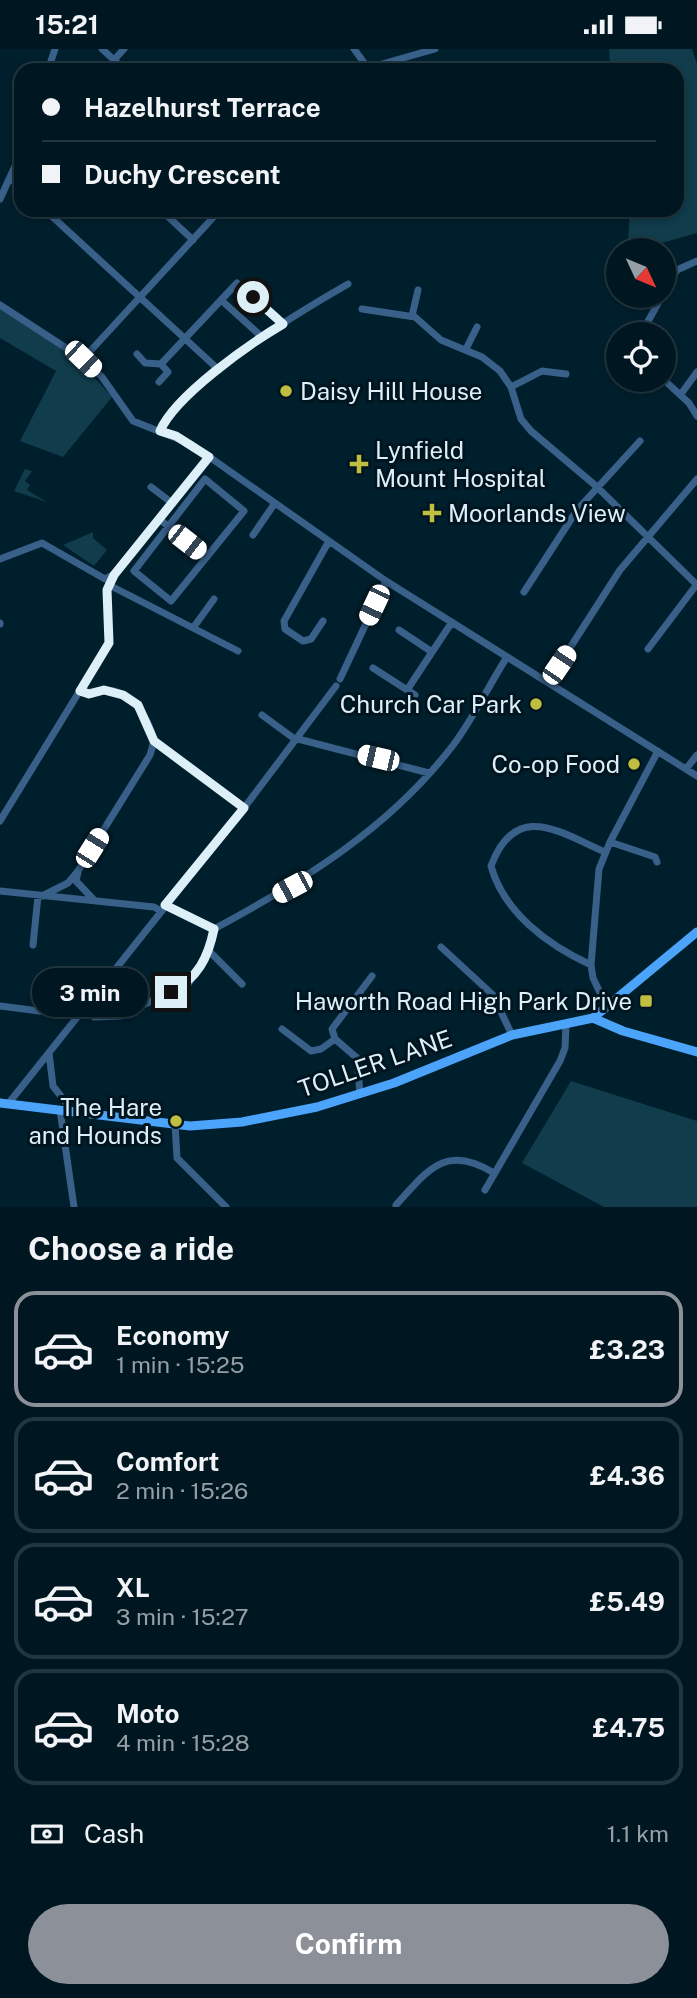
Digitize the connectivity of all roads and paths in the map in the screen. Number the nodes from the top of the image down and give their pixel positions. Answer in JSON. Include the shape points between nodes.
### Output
{"nodes":[{"id":1,"x":102,"y":49,"type":"edge"},
{"id":2,"x":124,"y":49,"type":"edge"},
{"id":3,"x":435,"y":49,"type":"edge"},
{"id":4,"x":114,"y":59,"type":"junction"},
{"id":5,"x":118,"y":63,"type":"edge"},
{"id":6,"x":386,"y":63,"type":"edge"},
{"id":7,"x":14,"y":170,"type":"edge"},
{"id":8,"x":11,"y":178,"type":"junction"},
{"id":9,"x":14,"y":181,"type":"edge"},
{"id":10,"x":0,"y":199,"type":"edge"},
{"id":11,"x":53,"y":217,"type":"edge"},
{"id":12,"x":168,"y":217,"type":"edge"},
{"id":13,"x":214,"y":217,"type":"edge"},
{"id":14,"x":193,"y":240,"type":"junction"},
{"id":15,"x":697,"y":261,"type":"edge"},
{"id":16,"x":676,"y":272,"type":"edge"},
{"id":17,"x":348,"y":284,"type":"dead end"},
{"id":18,"x":418,"y":291,"type":"dead end"},
{"id":19,"x":140,"y":298,"type":"junction"},
{"id":20,"x":221,"y":300,"type":"junction"},
{"id":21,"x":0,"y":305,"type":"edge"},
{"id":22,"x":362,"y":309,"type":"dead end"},
{"id":23,"x":412,"y":316,"type":"junction"},
{"id":24,"x":283,"y":324,"type":"junction"},
{"id":25,"x":477,"y":327,"type":"dead end"},
{"id":26,"x":262,"y":337,"type":"junction"},
{"id":27,"x":185,"y":339,"type":"junction"},
{"id":28,"x":466,"y":349,"type":"junction"},
{"id":29,"x":137,"y":354,"type":"dead end"},
{"id":30,"x":83,"y":359,"type":"junction"},
{"id":31,"x":161,"y":363,"type":"junction"},
{"id":32,"x":219,"y":370,"type":"junction"},
{"id":33,"x":697,"y":372,"type":"edge"},
{"id":34,"x":566,"y":374,"type":"dead end"},
{"id":35,"x":159,"y":382,"type":"dead end"},
{"id":36,"x":511,"y":387,"type":"junction"},
{"id":37,"x":676,"y":390,"type":"edge"},
{"id":38,"x":681,"y":394,"type":"junction"},
{"id":39,"x":697,"y":416,"type":"edge"},
{"id":40,"x":160,"y":431,"type":"junction"},
{"id":41,"x":640,"y":441,"type":"dead end"},
{"id":42,"x":209,"y":457,"type":"junction"},
{"id":43,"x":697,"y":479,"type":"edge"},
{"id":44,"x":596,"y":486,"type":"junction"},
{"id":45,"x":151,"y":487,"type":"dead end"},
{"id":46,"x":172,"y":503,"type":"junction"},
{"id":47,"x":275,"y":503,"type":"junction"},
{"id":48,"x":159,"y":519,"type":"junction"},
{"id":49,"x":167,"y":526,"type":"junction"},
{"id":50,"x":253,"y":535,"type":"dead end"},
{"id":51,"x":645,"y":537,"type":"junction"},
{"id":52,"x":328,"y":541,"type":"junction"},
{"id":53,"x":207,"y":557,"type":"junction"},
{"id":54,"x":0,"y":559,"type":"edge"},
{"id":55,"x":114,"y":575,"type":"junction"},
{"id":56,"x":386,"y":581,"type":"junction"},
{"id":57,"x":697,"y":584,"type":"edge"},
{"id":58,"x":109,"y":585,"type":"junction"},
{"id":59,"x":524,"y":592,"type":"dead end"},
{"id":60,"x":214,"y":599,"type":"dead end"},
{"id":61,"x":323,"y":621,"type":"dead end"},
{"id":62,"x":452,"y":622,"type":"junction"},
{"id":63,"x":193,"y":628,"type":"junction"},
{"id":64,"x":400,"y":630,"type":"dead end"},
{"id":65,"x":648,"y":649,"type":"dead end"},
{"id":66,"x":238,"y":651,"type":"dead end"},
{"id":67,"x":432,"y":652,"type":"junction"},
{"id":68,"x":507,"y":657,"type":"junction"},
{"id":69,"x":373,"y":668,"type":"dead end"},
{"id":70,"x":548,"y":682,"type":"junction"},
{"id":71,"x":407,"y":690,"type":"junction"},
{"id":72,"x":80,"y":691,"type":"junction"},
{"id":73,"x":415,"y":695,"type":"dead end"},
{"id":74,"x":262,"y":715,"type":"dead end"},
{"id":75,"x":297,"y":739,"type":"junction"},
{"id":76,"x":154,"y":741,"type":"junction"},
{"id":77,"x":658,"y":751,"type":"junction"},
{"id":78,"x":697,"y":755,"type":"edge"},
{"id":79,"x":686,"y":768,"type":"junction"},
{"id":80,"x":429,"y":773,"type":"junction"},
{"id":81,"x":697,"y":776,"type":"edge"},
{"id":82,"x":244,"y":808,"type":"junction"},
{"id":83,"x":0,"y":821,"type":"edge"},
{"id":84,"x":610,"y":842,"type":"junction"},
{"id":85,"x":605,"y":852,"type":"junction"},
{"id":86,"x":657,"y":862,"type":"dead end"},
{"id":87,"x":78,"y":871,"type":"junction"},
{"id":88,"x":0,"y":891,"type":"edge"},
{"id":89,"x":40,"y":896,"type":"junction"},
{"id":90,"x":94,"y":900,"type":"junction"},
{"id":91,"x":163,"y":908,"type":"junction"},
{"id":92,"x":214,"y":929,"type":"junction"},
{"id":93,"x":697,"y":932,"type":"edge"},
{"id":94,"x":33,"y":945,"type":"dead end"},
{"id":95,"x":441,"y":947,"type":"dead end"},
{"id":96,"x":209,"y":951,"type":"junction"},
{"id":97,"x":591,"y":965,"type":"junction"},
{"id":98,"x":372,"y":976,"type":"dead end"},
{"id":99,"x":242,"y":984,"type":"dead end"},
{"id":100,"x":0,"y":1006,"type":"edge"},
{"id":101,"x":607,"y":1007,"type":"junction"},
{"id":102,"x":83,"y":1009,"type":"junction"},
{"id":103,"x":78,"y":1016,"type":"junction"},
{"id":104,"x":593,"y":1018,"type":"junction"},
{"id":105,"x":566,"y":1025,"type":"junction"},
{"id":106,"x":282,"y":1029,"type":"dead end"},
{"id":107,"x":512,"y":1035,"type":"junction"},
{"id":108,"x":335,"y":1039,"type":"junction"},
{"id":109,"x":48,"y":1052,"type":"junction"},
{"id":110,"x":697,"y":1052,"type":"edge"},
{"id":111,"x":360,"y":1094,"type":"junction"},
{"id":112,"x":4,"y":1104,"type":"edge"},
{"id":113,"x":63,"y":1107,"type":"junction"},
{"id":114,"x":175,"y":1124,"type":"junction"},
{"id":115,"x":494,"y":1173,"type":"junction"},
{"id":116,"x":485,"y":1190,"type":"dead end"},
{"id":117,"x":396,"y":1205,"type":"edge"},
{"id":118,"x":74,"y":1207,"type":"edge"},
{"id":119,"x":226,"y":1207,"type":"edge"}],
"edges":[{"from":1,"to":4,"type":"street"},
{"from":2,"to":4,"type":"street"},
{"from":3,"to":6,"type":"street"},
{"from":4,"to":5,"type":"street"},
{"from":7,"to":8,"type":"street"},
{"from":8,"to":9,"type":"street"},
{"from":8,"to":10,"type":"street"},
{"from":11,"to":19,"type":"street"},
{"from":12,"to":14,"type":"street"},
{"from":13,"to":14,"type":"street"},
{"from":14,"to":19,"type":"street"},
{"from":15,"to":16,"type":"street"},
{"from":17,"to":24,"type":"street"},
{"from":18,"to":23,"type":"street"},
{"from":19,"to":27,"type":"street"},
{"from":19,"to":30,"type":"street"},
{"from":20,"to":24,"type":"street","via":[[237,283]]},
{"from":20,"to":26,"type":"street"},
{"from":20,"to":27,"type":"street"},
{"from":21,"to":30,"type":"street"},
{"from":22,"to":23,"type":"street"},
{"from":23,"to":28,"type":"street","via":[[441,340]]},
{"from":24,"to":26,"type":"street"},
{"from":25,"to":28,"type":"street"},
{"from":26,"to":32,"type":"street"},
{"from":27,"to":31,"type":"street"},
{"from":27,"to":32,"type":"street"},
{"from":28,"to":36,"type":"street","via":[[500,371]]},
{"from":29,"to":31,"type":"street","via":[[145,363]]},
{"from":30,"to":40,"type":"street","via":[[133,421]]},
{"from":31,"to":35,"type":"street","via":[[168,372]]},
{"from":32,"to":40,"type":"street","via":[[166,417]]},
{"from":33,"to":38,"type":"street"},
{"from":34,"to":36,"type":"street","via":[[542,371]]},
{"from":36,"to":44,"type":"street","via":[[520,419]]},
{"from":37,"to":38,"type":"street"},
{"from":38,"to":39,"type":"street"},
{"from":40,"to":42,"type":"street"},
{"from":41,"to":44,"type":"street"},
{"from":42,"to":46,"type":"street"},
{"from":42,"to":47,"type":"street"},
{"from":43,"to":51,"type":"street"},
{"from":44,"to":51,"type":"street"},
{"from":44,"to":59,"type":"street"},
{"from":45,"to":46,"type":"street"},
{"from":46,"to":48,"type":"street"},
{"from":47,"to":50,"type":"street"},
{"from":47,"to":52,"type":"street"},
{"from":48,"to":49,"type":"street"},
{"from":48,"to":55,"type":"street"},
{"from":49,"to":53,"type":"street"},
{"from":49,"to":53,"type":"street","via":[[134,571],[171,601]]},
{"from":49,"to":53,"type":"street","via":[[205,479],[244,511]]},
{"from":51,"to":57,"type":"street"},
{"from":51,"to":70,"type":"street"},
{"from":52,"to":56,"type":"street"},
{"from":52,"to":61,"type":"street","via":[[284,621],[285,629],[303,641],[310,639]]},
{"from":54,"to":55,"type":"street","via":[[43,543],[105,579]]},
{"from":55,"to":58,"type":"street"},
{"from":56,"to":62,"type":"street"},
{"from":56,"to":75,"type":"street","via":[[338,682]]},
{"from":57,"to":65,"type":"street"},
{"from":58,"to":63,"type":"street"},
{"from":58,"to":72,"type":"street","via":[[109,643]]},
{"from":60,"to":63,"type":"street"},
{"from":62,"to":67,"type":"street"},
{"from":62,"to":68,"type":"street"},
{"from":63,"to":66,"type":"street"},
{"from":64,"to":67,"type":"street"},
{"from":67,"to":71,"type":"street"},
{"from":68,"to":70,"type":"street"},
{"from":68,"to":80,"type":"street","via":[[455,742]]},
{"from":69,"to":71,"type":"street"},
{"from":70,"to":77,"type":"street"},
{"from":71,"to":73,"type":"street"},
{"from":72,"to":76,"type":"street","via":[[104,690],[130,700],[144,715]]},
{"from":72,"to":83,"type":"street"},
{"from":74,"to":75,"type":"street"},
{"from":75,"to":80,"type":"street"},
{"from":75,"to":82,"type":"street"},
{"from":76,"to":82,"type":"street"},
{"from":76,"to":87,"type":"street","via":[[150,755]]},
{"from":77,"to":79,"type":"street"},
{"from":77,"to":84,"type":"street"},
{"from":78,"to":79,"type":"street"},
{"from":79,"to":81,"type":"street"},
{"from":80,"to":92,"type":"street","via":[[360,840],[292,887]]},
{"from":82,"to":91,"type":"street"},
{"from":84,"to":85,"type":"street"},
{"from":84,"to":86,"type":"street","via":[[656,857]]},
{"from":85,"to":97,"type":"street","via":[[599,869]]},
{"from":85,"to":97,"type":"street","via":[[545,826],[530,825],[503,842],[492,866],[496,882],[523,918],[568,954]]},
{"from":87,"to":89,"type":"street","via":[[68,883]]},
{"from":87,"to":90,"type":"street","via":[[76,881]]},
{"from":88,"to":89,"type":"street"},
{"from":89,"to":90,"type":"street"},
{"from":89,"to":94,"type":"street"},
{"from":90,"to":91,"type":"street"},
{"from":91,"to":92,"type":"street"},
{"from":91,"to":102,"type":"street"},
{"from":92,"to":96,"type":"street"},
{"from":93,"to":101,"type":"main road"},
{"from":95,"to":107,"type":"street","via":[[493,995]]},
{"from":96,"to":99,"type":"street"},
{"from":96,"to":102,"type":"street","via":[[189,983],[136,1011],[106,1018]]},
{"from":97,"to":101,"type":"street"},
{"from":98,"to":108,"type":"street","via":[[332,1029]]},
{"from":100,"to":103,"type":"street"},
{"from":101,"to":104,"type":"main road"},
{"from":102,"to":103,"type":"street"},
{"from":103,"to":109,"type":"street"},
{"from":104,"to":105,"type":"main road","name":"TOLLER LANE"},
{"from":104,"to":110,"type":"main road"},
{"from":105,"to":107,"type":"main road","name":"TOLLER LANE"},
{"from":105,"to":115,"type":"street","via":[[560,1061]]},
{"from":106,"to":108,"type":"street","via":[[311,1051]]},
{"from":107,"to":111,"type":"main road","name":"TOLLER LANE"},
{"from":108,"to":111,"type":"street","via":[[357,1058]]},
{"from":109,"to":112,"type":"street"},
{"from":109,"to":113,"type":"street","via":[[53,1086]]},
{"from":111,"to":114,"type":"main road","name":"TOLLER LANE","via":[[242,1122]]},
{"from":112,"to":113,"type":"main road","name":"TOLLER LANE"},
{"from":113,"to":114,"type":"main road","name":"TOLLER LANE"},
{"from":113,"to":118,"type":"street"},
{"from":114,"to":119,"type":"street","via":[[177,1158]]},
{"from":115,"to":116,"type":"street"},
{"from":115,"to":117,"type":"street","via":[[471,1161],[452,1159],[426,1172]]}]}
